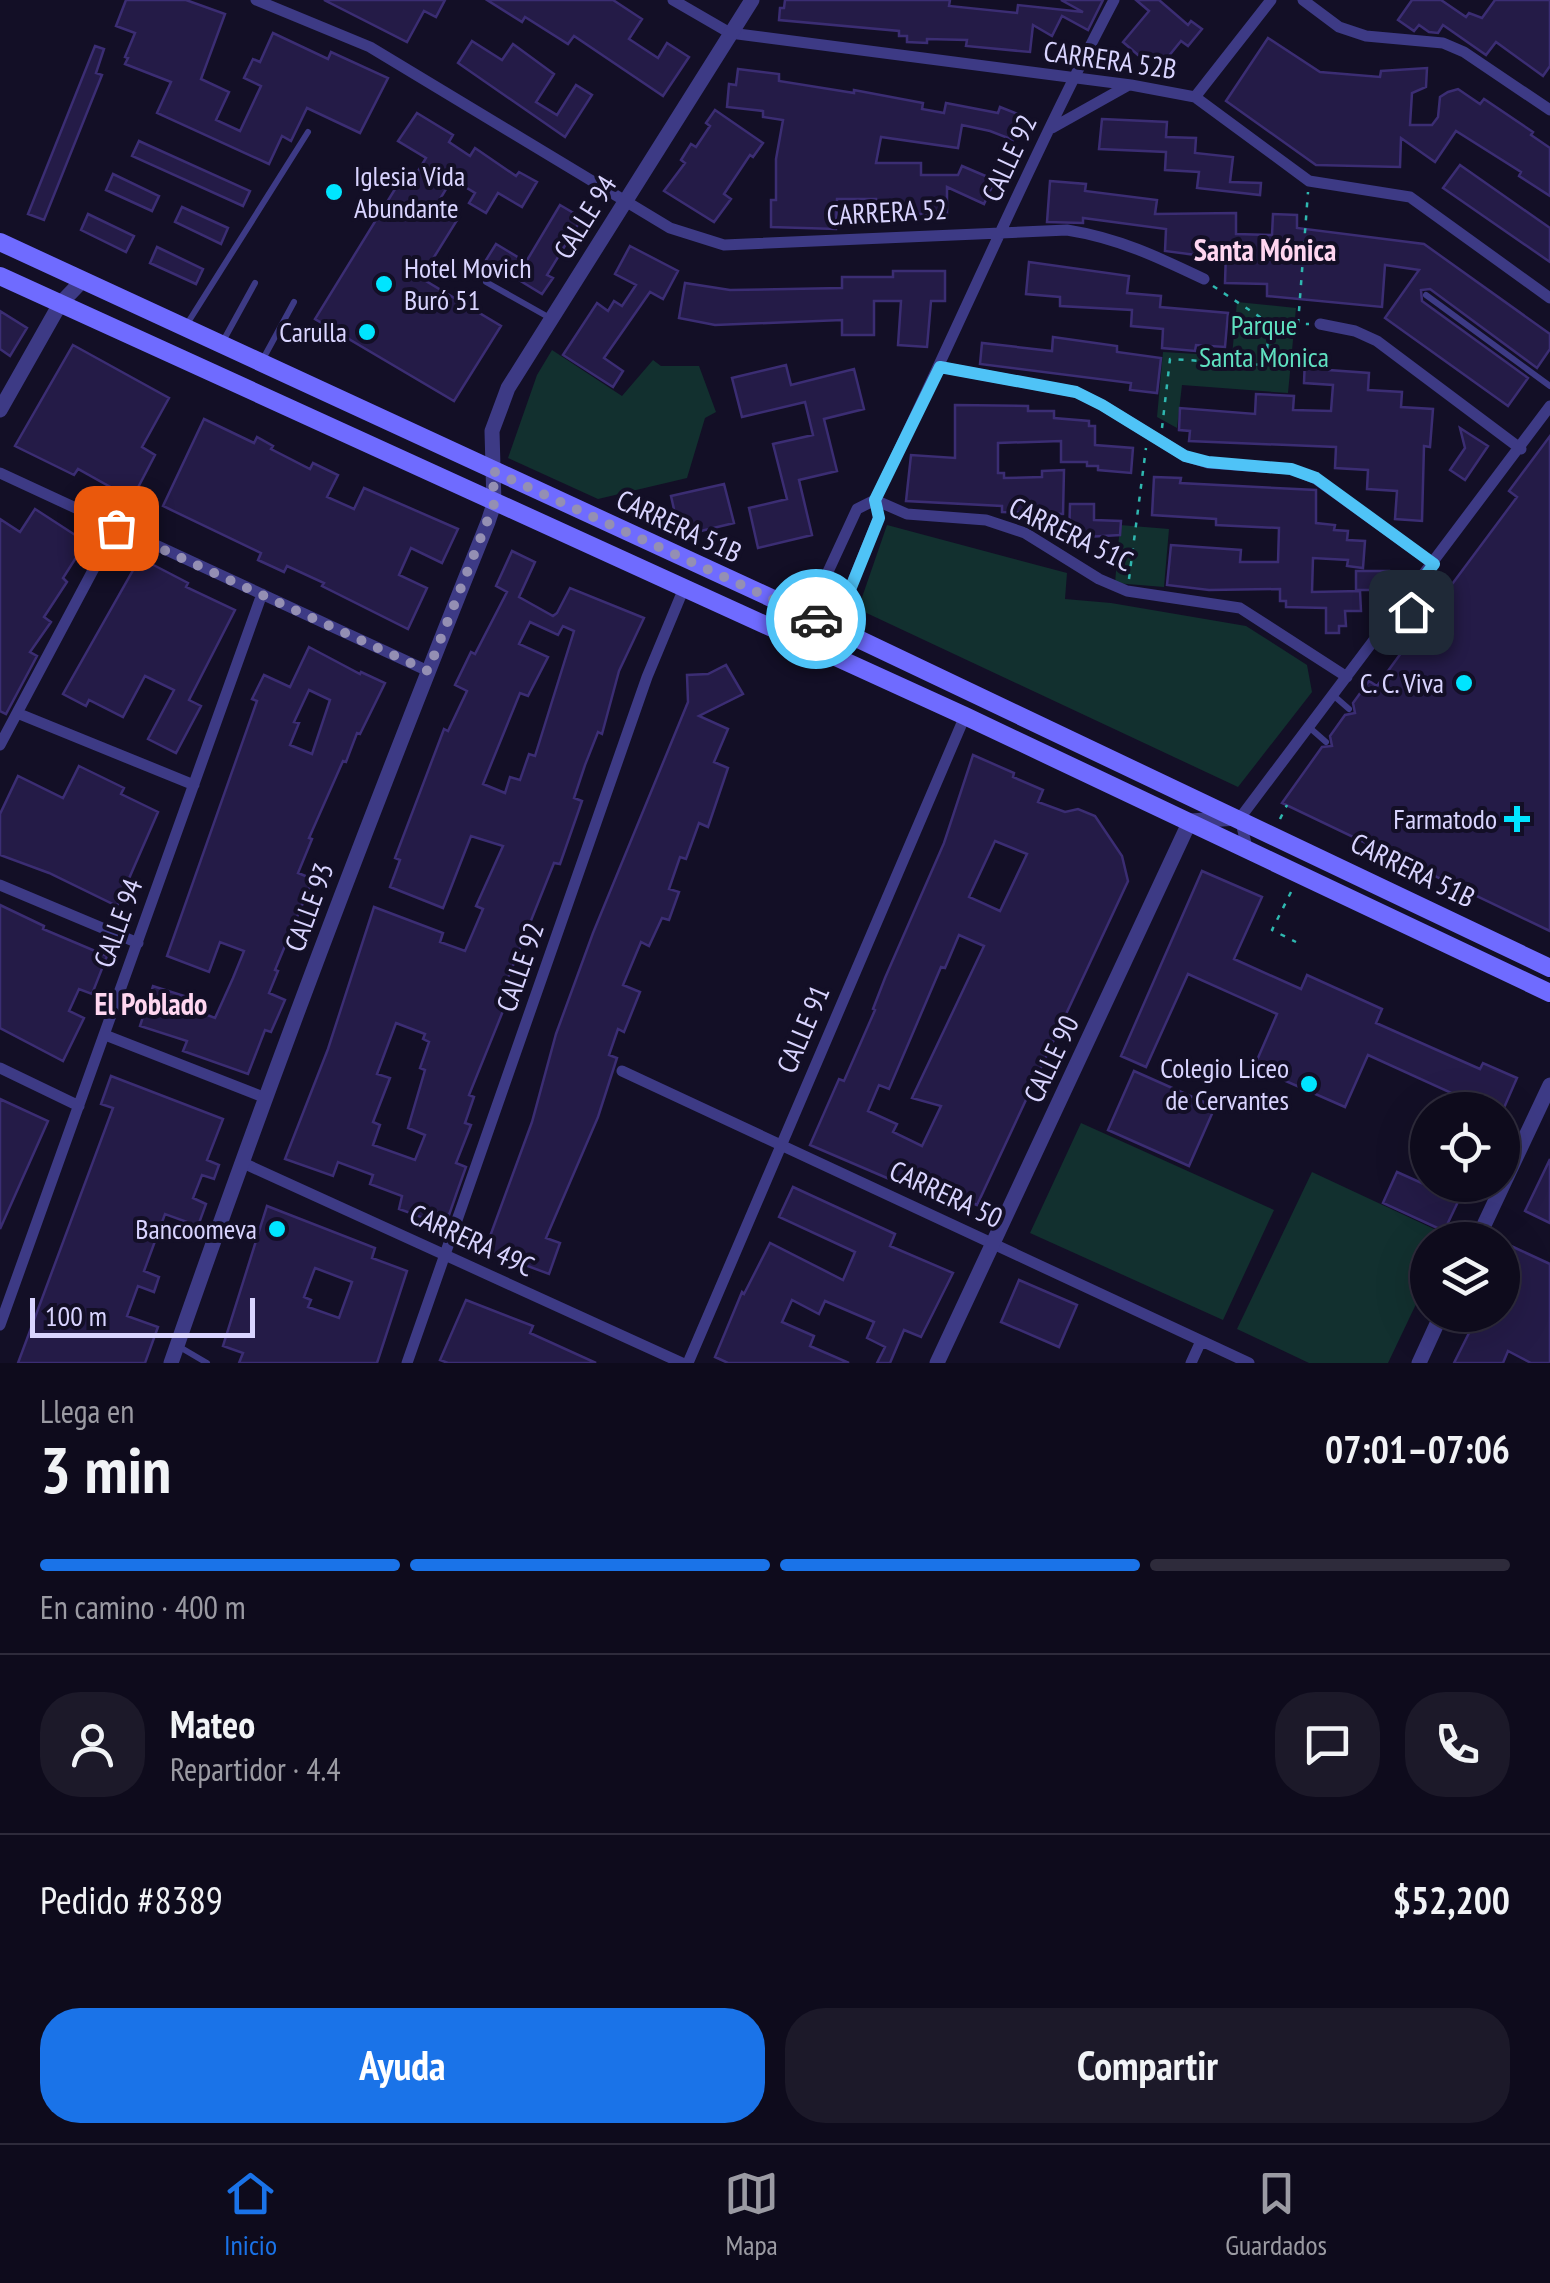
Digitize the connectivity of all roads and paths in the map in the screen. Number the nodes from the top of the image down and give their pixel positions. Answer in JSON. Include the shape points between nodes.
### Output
{"nodes":[{"id":1,"x":256,"y":0,"type":"edge"},
{"id":2,"x":673,"y":0,"type":"edge"},
{"id":3,"x":752,"y":0,"type":"edge"},
{"id":4,"x":1114,"y":0,"type":"edge"},
{"id":5,"x":1271,"y":0,"type":"edge"},
{"id":6,"x":1304,"y":0,"type":"edge"},
{"id":7,"x":730,"y":33,"type":"junction"},
{"id":8,"x":1072,"y":79,"type":"junction"},
{"id":9,"x":1131,"y":84,"type":"junction"},
{"id":10,"x":1195,"y":97,"type":"junction"},
{"id":11,"x":1550,"y":110,"type":"edge"},
{"id":12,"x":1049,"y":130,"type":"junction"},
{"id":13,"x":308,"y":132,"type":"dead end"},
{"id":14,"x":1309,"y":181,"type":"junction"},
{"id":15,"x":624,"y":201,"type":"junction"},
{"id":16,"x":1003,"y":231,"type":"junction"},
{"id":17,"x":0,"y":242,"type":"edge"},
{"id":18,"x":0,"y":276,"type":"edge"},
{"id":19,"x":1204,"y":279,"type":"joint"},
{"id":20,"x":82,"y":281,"type":"junction"},
{"id":21,"x":486,"y":282,"type":"dead end"},
{"id":22,"x":255,"y":283,"type":"dead end"},
{"id":23,"x":1426,"y":295,"type":"dead end"},
{"id":24,"x":1550,"y":298,"type":"edge"},
{"id":25,"x":294,"y":302,"type":"dead end"},
{"id":26,"x":60,"y":304,"type":"junction"},
{"id":27,"x":551,"y":319,"type":"junction"},
{"id":28,"x":1269,"y":323,"type":"junction"},
{"id":29,"x":1298,"y":324,"type":"junction"},
{"id":30,"x":1320,"y":324,"type":"joint"},
{"id":31,"x":184,"y":329,"type":"junction"},
{"id":32,"x":220,"y":346,"type":"junction"},
{"id":33,"x":261,"y":364,"type":"junction"},
{"id":34,"x":940,"y":367,"type":"junction"},
{"id":35,"x":1550,"y":386,"type":"edge"},
{"id":36,"x":1550,"y":406,"type":"edge"},
{"id":37,"x":0,"y":410,"type":"edge"},
{"id":38,"x":1152,"y":434,"type":"junction"},
{"id":39,"x":1521,"y":448,"type":"junction"},
{"id":40,"x":493,"y":471,"type":"junction"},
{"id":41,"x":0,"y":473,"type":"edge"},
{"id":42,"x":875,"y":500,"type":"junction"},
{"id":43,"x":494,"y":504,"type":"junction"},
{"id":44,"x":116,"y":528,"type":"junction"},
{"id":45,"x":1434,"y":564,"type":"junction"},
{"id":46,"x":1424,"y":576,"type":"junction"},
{"id":47,"x":684,"y":588,"type":"junction"},
{"id":48,"x":1416,"y":588,"type":"junction"},
{"id":49,"x":1127,"y":592,"type":"junction"},
{"id":50,"x":262,"y":594,"type":"junction"},
{"id":51,"x":808,"y":615,"type":"junction"},
{"id":52,"x":1428,"y":617,"type":"dead end"},
{"id":53,"x":834,"y":627,"type":"junction"},
{"id":54,"x":1419,"y":629,"type":"dead end"},
{"id":55,"x":428,"y":671,"type":"junction"},
{"id":56,"x":1348,"y":677,"type":"junction"},
{"id":57,"x":1334,"y":696,"type":"junction"},
{"id":58,"x":1349,"y":709,"type":"dead end"},
{"id":59,"x":17,"y":713,"type":"junction"},
{"id":60,"x":965,"y":716,"type":"junction"},
{"id":61,"x":1310,"y":728,"type":"junction"},
{"id":62,"x":1326,"y":742,"type":"dead end"},
{"id":63,"x":0,"y":745,"type":"edge"},
{"id":64,"x":194,"y":785,"type":"junction"},
{"id":65,"x":1288,"y":806,"type":"dead end"},
{"id":66,"x":1240,"y":818,"type":"junction"},
{"id":67,"x":1190,"y":821,"type":"junction"},
{"id":68,"x":1278,"y":825,"type":"dead end"},
{"id":69,"x":1247,"y":848,"type":"junction"},
{"id":70,"x":0,"y":885,"type":"edge"},
{"id":71,"x":1291,"y":890,"type":"dead end"},
{"id":72,"x":1296,"y":942,"type":"dead end"},
{"id":73,"x":138,"y":943,"type":"junction"},
{"id":74,"x":1550,"y":968,"type":"edge"},
{"id":75,"x":1550,"y":993,"type":"edge"},
{"id":76,"x":105,"y":1035,"type":"junction"},
{"id":77,"x":0,"y":1068,"type":"edge"},
{"id":78,"x":622,"y":1071,"type":"dead end"},
{"id":79,"x":1550,"y":1085,"type":"edge"},
{"id":80,"x":266,"y":1098,"type":"junction"},
{"id":81,"x":79,"y":1106,"type":"junction"},
{"id":82,"x":781,"y":1144,"type":"junction"},
{"id":83,"x":241,"y":1162,"type":"junction"},
{"id":84,"x":1485,"y":1222,"type":"edge"},
{"id":85,"x":992,"y":1243,"type":"junction"},
{"id":86,"x":446,"y":1256,"type":"junction"},
{"id":87,"x":0,"y":1325,"type":"edge"},
{"id":88,"x":1433,"y":1332,"type":"edge"},
{"id":89,"x":1201,"y":1341,"type":"junction"},
{"id":90,"x":177,"y":1346,"type":"junction"},
{"id":91,"x":171,"y":1363,"type":"edge"},
{"id":92,"x":206,"y":1363,"type":"edge"},
{"id":93,"x":408,"y":1363,"type":"edge"},
{"id":94,"x":685,"y":1363,"type":"edge"},
{"id":95,"x":937,"y":1363,"type":"edge"},
{"id":96,"x":1191,"y":1363,"type":"edge"},
{"id":97,"x":1249,"y":1363,"type":"edge"},
{"id":98,"x":1419,"y":1363,"type":"edge"}],
"edges":[{"from":1,"to":15,"type":"street","name":"CARRERA 52","via":[[370,48]]},
{"from":2,"to":7,"type":"street","name":"CARRERA 52B"},
{"from":3,"to":7,"type":"street","name":"CALLE 94"},
{"from":4,"to":8,"type":"street","name":"CALLE 92"},
{"from":5,"to":10,"type":"street"},
{"from":6,"to":11,"type":"street","via":[[1339,27],[1366,36],[1443,43]]},
{"from":7,"to":8,"type":"street","name":"CARRERA 52B"},
{"from":7,"to":15,"type":"street","name":"CALLE 94"},
{"from":8,"to":9,"type":"street","name":"CARRERA 52B"},
{"from":8,"to":12,"type":"street","name":"CALLE 92"},
{"from":9,"to":10,"type":"street","name":"CARRERA 52B"},
{"from":9,"to":12,"type":"street"},
{"from":10,"to":14,"type":"street","name":"CARRERA 52B"},
{"from":12,"to":16,"type":"street","name":"CALLE 92"},
{"from":13,"to":31,"type":"lane"},
{"from":14,"to":24,"type":"street","name":"CARRERA 52B","via":[[1410,197]]},
{"from":14,"to":29,"type":"path"},
{"from":15,"to":16,"type":"street","name":"CARRERA 52","via":[[670,228],[724,245]]},
{"from":15,"to":27,"type":"street","name":"CALLE 94"},
{"from":16,"to":19,"type":"street","name":"CARRERA 52","via":[[1104,236]]},
{"from":16,"to":34,"type":"street","name":"CALLE 92"},
{"from":17,"to":20,"type":"main road","name":"CARRERA 51B"},
{"from":18,"to":26,"type":"main road","name":"CARRERA 51B"},
{"from":19,"to":28,"type":"path"},
{"from":20,"to":26,"type":"street"},
{"from":20,"to":31,"type":"main road","name":"CARRERA 51B"},
{"from":21,"to":27,"type":"lane"},
{"from":22,"to":32,"type":"lane"},
{"from":23,"to":35,"type":"lane"},
{"from":25,"to":33,"type":"lane"},
{"from":26,"to":37,"type":"street"},
{"from":26,"to":43,"type":"main road","name":"CARRERA 51B"},
{"from":27,"to":40,"type":"street","name":"CALLE 94","via":[[508,388],[492,432]]},
{"from":28,"to":29,"type":"path"},
{"from":28,"to":38,"type":"path","via":[[1266,364],[1170,359],[1164,427]]},
{"from":29,"to":30,"type":"path"},
{"from":30,"to":39,"type":"street","via":[[1377,341]]},
{"from":31,"to":32,"type":"main road","name":"CARRERA 51B"},
{"from":32,"to":33,"type":"main road","name":"CARRERA 51B"},
{"from":33,"to":40,"type":"main road","name":"CARRERA 51B"},
{"from":34,"to":38,"type":"street","via":[[1076,392]]},
{"from":34,"to":42,"type":"street","name":"CALLE 92"},
{"from":36,"to":39,"type":"street"},
{"from":38,"to":45,"type":"street","via":[[1196,460],[1291,469],[1316,478]]},
{"from":38,"to":49,"type":"path"},
{"from":39,"to":45,"type":"street"},
{"from":40,"to":43,"type":"street","name":"CALLE 93"},
{"from":40,"to":51,"type":"main road","name":"CARRERA 51B"},
{"from":41,"to":44,"type":"street"},
{"from":42,"to":49,"type":"street","name":"CARRERA 51C","via":[[907,514],[986,520],[1025,532]]},
{"from":42,"to":51,"type":"street","name":"CALLE 92","via":[[857,509]]},
{"from":42,"to":53,"type":"street","name":"CALLE 92","via":[[879,518]]},
{"from":43,"to":47,"type":"main road","name":"CARRERA 51B"},
{"from":43,"to":55,"type":"street","name":"CALLE 93"},
{"from":44,"to":50,"type":"street"},
{"from":44,"to":59,"type":"street"},
{"from":45,"to":46,"type":"street"},
{"from":46,"to":48,"type":"street"},
{"from":46,"to":52,"type":"lane","via":[[1420,604]]},
{"from":47,"to":60,"type":"main road","name":"CARRERA 51B"},
{"from":47,"to":86,"type":"street","name":"CALLE 92"},
{"from":48,"to":54,"type":"lane","via":[[1412,616]]},
{"from":48,"to":56,"type":"street"},
{"from":49,"to":56,"type":"street","name":"CARRERA 51C","via":[[1240,608]]},
{"from":50,"to":55,"type":"street"},
{"from":50,"to":64,"type":"street","name":"CALLE 94"},
{"from":51,"to":53,"type":"main road","name":"CARRERA 51B"},
{"from":53,"to":66,"type":"main road","name":"CARRERA 51B"},
{"from":55,"to":80,"type":"street","name":"CALLE 93"},
{"from":56,"to":57,"type":"street"},
{"from":57,"to":58,"type":"lane"},
{"from":57,"to":61,"type":"street"},
{"from":59,"to":63,"type":"street"},
{"from":59,"to":64,"type":"street"},
{"from":60,"to":67,"type":"main road","name":"CARRERA 51B"},
{"from":60,"to":82,"type":"street","name":"CALLE 91"},
{"from":61,"to":62,"type":"lane"},
{"from":61,"to":66,"type":"street"},
{"from":64,"to":73,"type":"street","name":"CALLE 94"},
{"from":65,"to":68,"type":"path"},
{"from":66,"to":67,"type":"street"},
{"from":66,"to":69,"type":"street"},
{"from":66,"to":74,"type":"main road","name":"CARRERA 51B"},
{"from":67,"to":69,"type":"main road","name":"CARRERA 51B"},
{"from":67,"to":85,"type":"street","name":"CALLE 90"},
{"from":69,"to":75,"type":"main road","name":"CARRERA 51B"},
{"from":70,"to":73,"type":"street"},
{"from":71,"to":72,"type":"path","via":[[1272,930]]},
{"from":73,"to":76,"type":"street","name":"CALLE 94"},
{"from":76,"to":80,"type":"street"},
{"from":76,"to":81,"type":"street","name":"CALLE 94"},
{"from":77,"to":81,"type":"street"},
{"from":78,"to":82,"type":"street","name":"CARRERA 50"},
{"from":79,"to":84,"type":"street"},
{"from":80,"to":83,"type":"street","name":"CALLE 93"},
{"from":81,"to":87,"type":"street","name":"CALLE 94"},
{"from":82,"to":85,"type":"street","name":"CARRERA 50"},
{"from":82,"to":94,"type":"street","name":"CALLE 91"},
{"from":83,"to":86,"type":"street","name":"CARRERA 49C"},
{"from":83,"to":90,"type":"street","name":"CALLE 93"},
{"from":85,"to":89,"type":"street","name":"CARRERA 50"},
{"from":85,"to":95,"type":"street","name":"CALLE 90"},
{"from":86,"to":93,"type":"street","name":"CALLE 92"},
{"from":86,"to":94,"type":"street","name":"CARRERA 49C"},
{"from":88,"to":98,"type":"street"},
{"from":89,"to":96,"type":"street"},
{"from":89,"to":97,"type":"street","name":"CARRERA 50"},
{"from":90,"to":91,"type":"street","name":"CALLE 93"},
{"from":90,"to":92,"type":"lane"}]}
